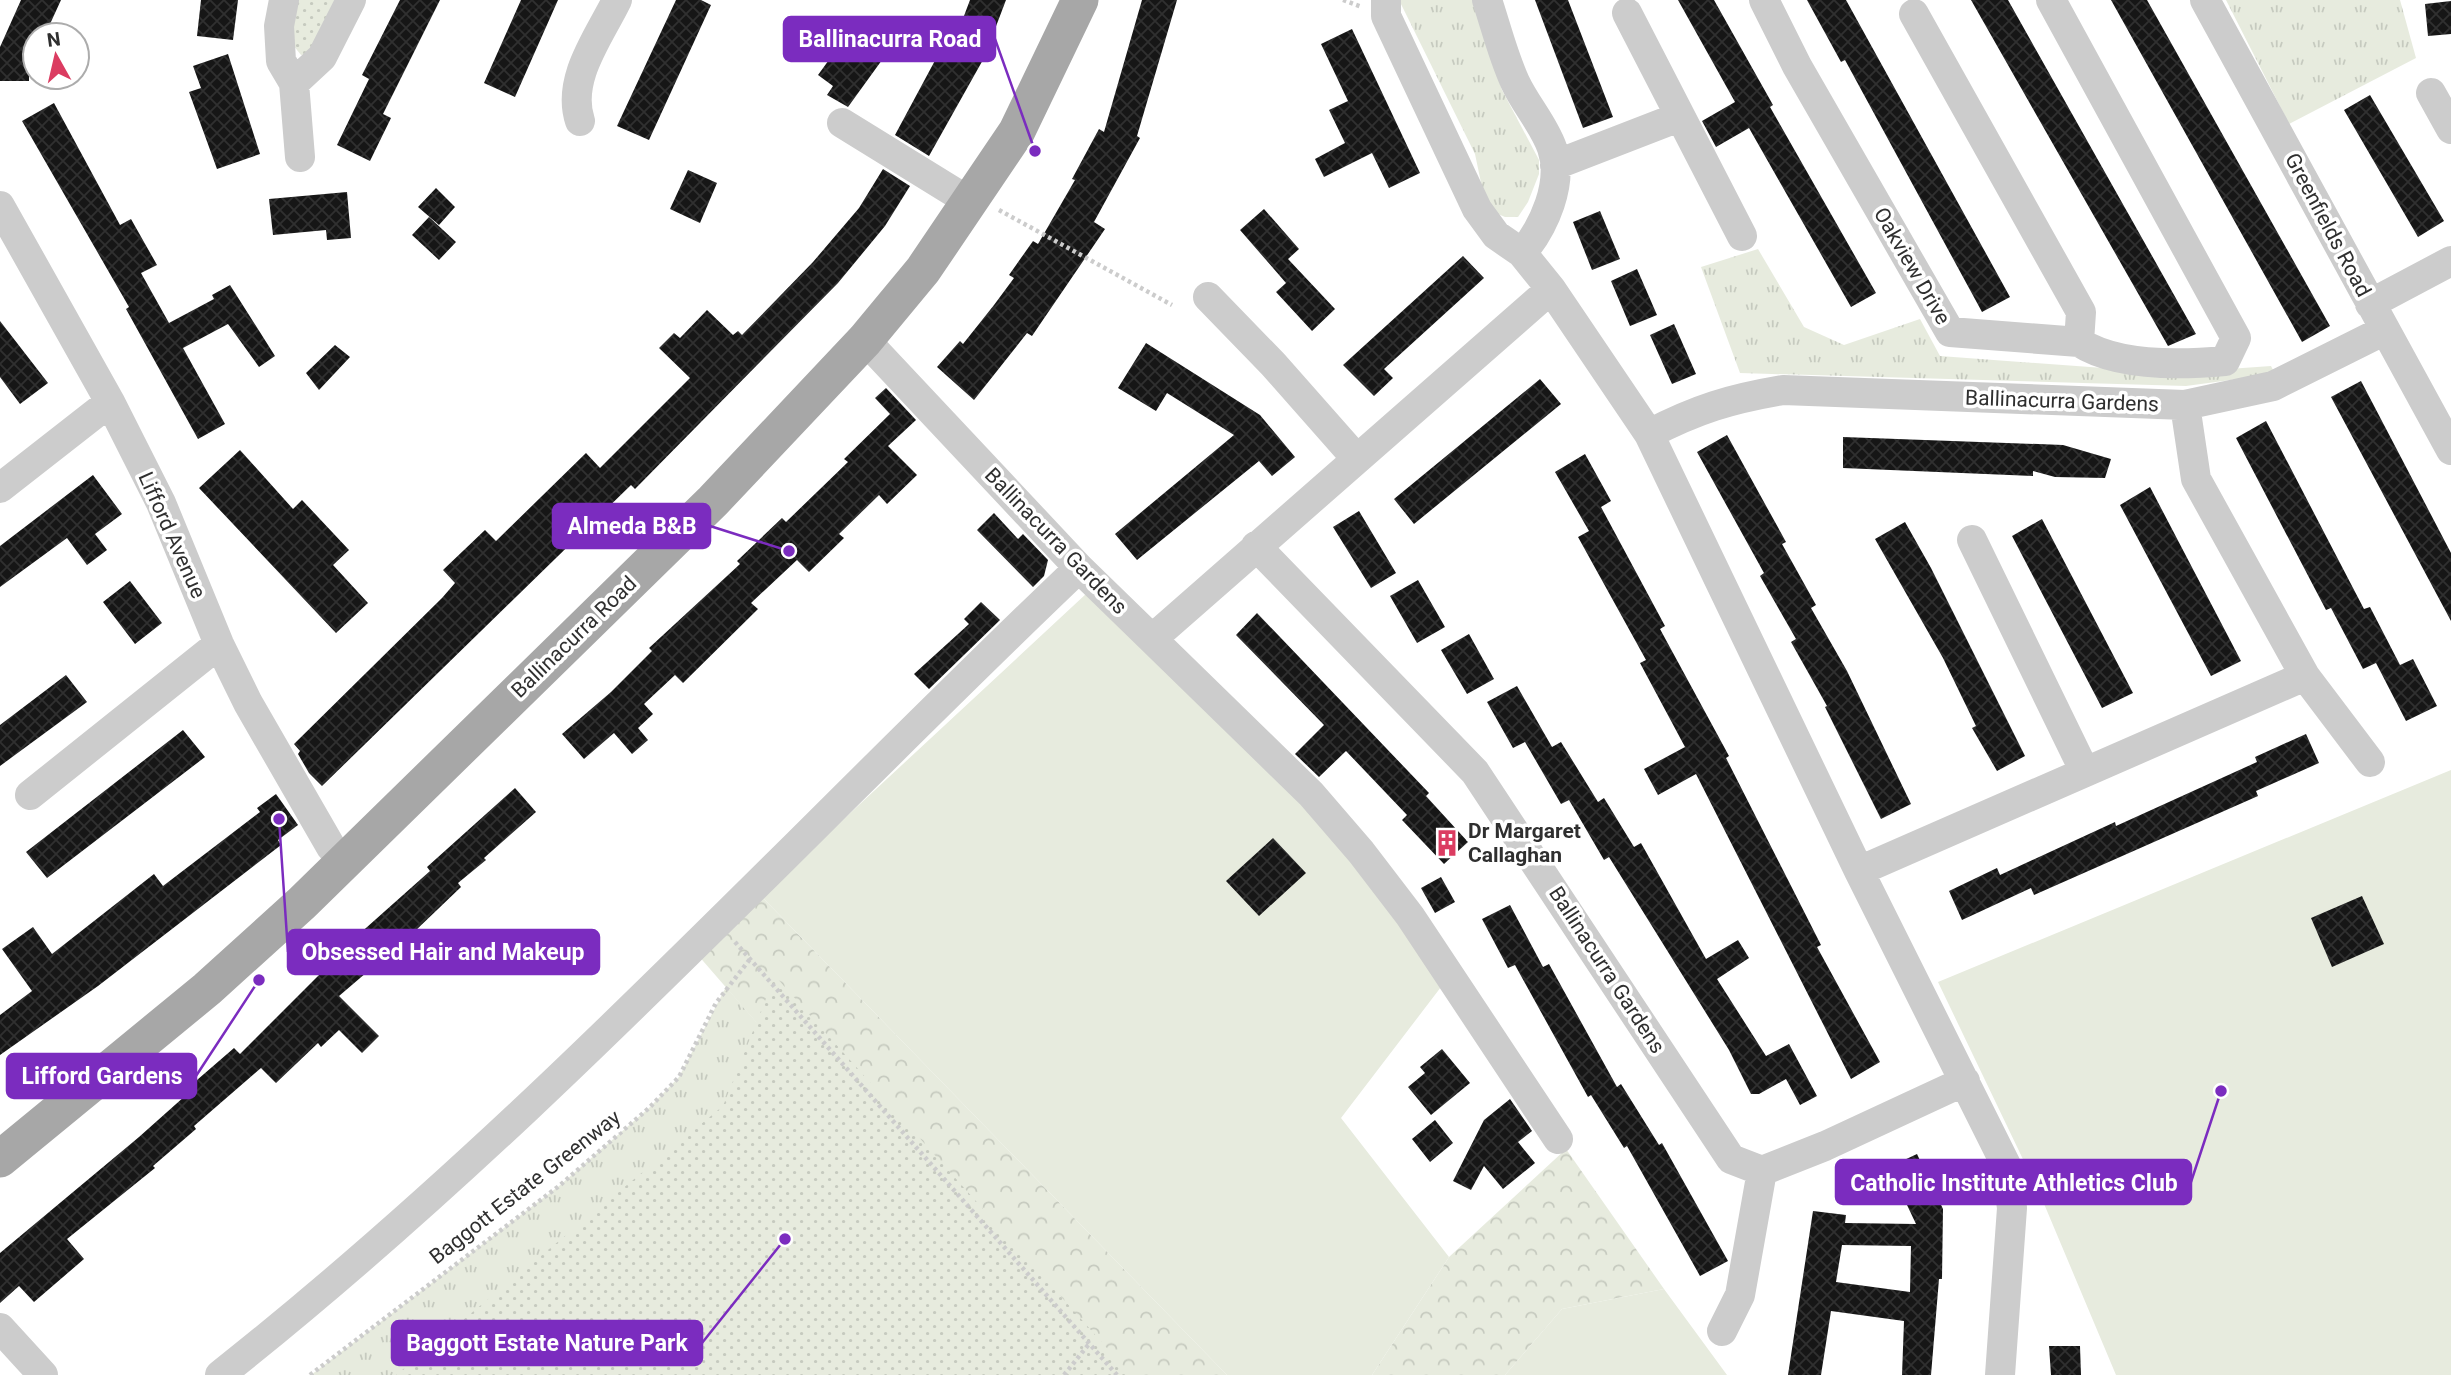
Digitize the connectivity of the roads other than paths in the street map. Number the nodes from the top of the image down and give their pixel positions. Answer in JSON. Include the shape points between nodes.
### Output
{"nodes":[{"id":1,"x":284,"y":0,"type":"edge"},
{"id":2,"x":351,"y":0,"type":"edge"},
{"id":3,"x":617,"y":0,"type":"edge"},
{"id":4,"x":1080,"y":0,"type":"edge"},
{"id":5,"x":1386,"y":0,"type":"edge"},
{"id":6,"x":1487,"y":0,"type":"edge"},
{"id":7,"x":1763,"y":0,"type":"edge"},
{"id":8,"x":2051,"y":0,"type":"edge"},
{"id":9,"x":2205,"y":0,"type":"edge"},
{"id":10,"x":1627,"y":13,"type":"dead end"},
{"id":11,"x":1914,"y":14,"type":"dead end"},
{"id":12,"x":294,"y":83,"type":"junction"},
{"id":13,"x":2431,"y":93,"type":"dead end"},
{"id":14,"x":1679,"y":117,"type":"junction"},
{"id":15,"x":580,"y":121,"type":"dead end"},
{"id":16,"x":842,"y":123,"type":"dead end"},
{"id":17,"x":2451,"y":129,"type":"edge"},
{"id":18,"x":298,"y":157,"type":"dead end"},
{"id":19,"x":1555,"y":165,"type":"junction"},
{"id":20,"x":972,"y":199,"type":"junction"},
{"id":21,"x":0,"y":206,"type":"edge"},
{"id":22,"x":1742,"y":236,"type":"dead end"},
{"id":23,"x":1522,"y":253,"type":"junction"},
{"id":24,"x":2451,"y":261,"type":"edge"},
{"id":25,"x":1551,"y":289,"type":"junction"},
{"id":26,"x":1208,"y":297,"type":"dead end"},
{"id":27,"x":2370,"y":304,"type":"junction"},
{"id":28,"x":2384,"y":331,"type":"junction"},
{"id":29,"x":864,"y":340,"type":"junction"},
{"id":30,"x":2079,"y":342,"type":"junction"},
{"id":31,"x":110,"y":402,"type":"junction"},
{"id":32,"x":2185,"y":405,"type":"junction"},
{"id":33,"x":1649,"y":434,"type":"junction"},
{"id":34,"x":2451,"y":450,"type":"edge"},
{"id":35,"x":1356,"y":458,"type":"junction"},
{"id":36,"x":0,"y":488,"type":"edge"},
{"id":37,"x":1972,"y":540,"type":"dead end"},
{"id":38,"x":1256,"y":545,"type":"junction"},
{"id":39,"x":1079,"y":568,"type":"junction"},
{"id":40,"x":1152,"y":639,"type":"junction"},
{"id":41,"x":219,"y":643,"type":"junction"},
{"id":42,"x":2305,"y":676,"type":"junction"},
{"id":43,"x":2371,"y":762,"type":"dead end"},
{"id":44,"x":2084,"y":770,"type":"junction"},
{"id":45,"x":30,"y":795,"type":"dead end"},
{"id":46,"x":344,"y":862,"type":"junction"},
{"id":47,"x":1859,"y":871,"type":"junction"},
{"id":48,"x":1965,"y":1081,"type":"junction"},
{"id":49,"x":1558,"y":1139,"type":"dead end"},
{"id":50,"x":0,"y":1159,"type":"edge"},
{"id":51,"x":1762,"y":1171,"type":"junction"},
{"id":52,"x":0,"y":1328,"type":"edge"},
{"id":53,"x":1722,"y":1331,"type":"dead end"},
{"id":54,"x":43,"y":1375,"type":"edge"},
{"id":55,"x":220,"y":1375,"type":"edge"},
{"id":56,"x":2000,"y":1375,"type":"edge"}],
"edges":[{"from":1,"to":12,"type":"street","via":[[279,26],[281,61]]},
{"from":2,"to":12,"type":"street","via":[[322,57]]},
{"from":3,"to":15,"type":"street","via":[[578,80],[575,105]]},
{"from":4,"to":20,"type":"main road","name":"Ballinacurra Road","via":[[1028,112]]},
{"from":5,"to":23,"type":"street","via":[[1386,16],[1477,209],[1496,235]]},
{"from":6,"to":19,"type":"street","via":[[1512,74],[1552,147]]},
{"from":7,"to":30,"type":"street","name":"Oakview Drive","via":[[1950,332]]},
{"from":8,"to":30,"type":"street","name":"Oakview Drive","via":[[2236,338],[2225,361],[2175,365],[2095,352]]},
{"from":9,"to":27,"type":"street","name":"Greenfields Road"},
{"from":10,"to":14,"type":"street"},
{"from":11,"to":30,"type":"street","via":[[2081,312]]},
{"from":12,"to":18,"type":"street"},
{"from":13,"to":17,"type":"street"},
{"from":14,"to":19,"type":"street"},
{"from":14,"to":22,"type":"street"},
{"from":16,"to":20,"type":"street"},
{"from":19,"to":23,"type":"street","via":[[1553,194],[1532,242]]},
{"from":20,"to":29,"type":"main road","name":"Ballinacurra Road","via":[[907,292]]},
{"from":21,"to":31,"type":"street","name":"Lifford Avenue"},
{"from":23,"to":25,"type":"street"},
{"from":24,"to":27,"type":"street"},
{"from":25,"to":33,"type":"street"},
{"from":25,"to":35,"type":"street"},
{"from":26,"to":35,"type":"street"},
{"from":27,"to":28,"type":"street","name":"Greenfields Road"},
{"from":28,"to":32,"type":"street","via":[[2273,386]]},
{"from":28,"to":34,"type":"street","name":"Greenfields Road"},
{"from":29,"to":39,"type":"street","name":"Ballinacurra Gardens"},
{"from":29,"to":46,"type":"main road","name":"Ballinacurra Road","via":[[713,501]]},
{"from":31,"to":36,"type":"street"},
{"from":31,"to":41,"type":"street","name":"Lifford Avenue","via":[[158,496]]},
{"from":32,"to":33,"type":"street","name":"Ballinacurra Gardens","via":[[1783,390],[1695,410]]},
{"from":32,"to":42,"type":"street","name":"Ballinacurra Gardens","via":[[2196,479]]},
{"from":33,"to":47,"type":"street"},
{"from":35,"to":38,"type":"street"},
{"from":37,"to":44,"type":"street"},
{"from":38,"to":40,"type":"street"},
{"from":38,"to":51,"type":"street","name":"Ballinacurra Gardens","via":[[1475,772],[1731,1159]]},
{"from":39,"to":40,"type":"street","name":"Ballinacurra Gardens"},
{"from":39,"to":55,"type":"street","via":[[675,969],[397,1227]]},
{"from":40,"to":49,"type":"street","name":"Ballinacurra Gardens","via":[[1311,794],[1361,852],[1410,916]]},
{"from":41,"to":45,"type":"street"},
{"from":41,"to":46,"type":"street","name":"Lifford Avenue","via":[[254,714]]},
{"from":42,"to":43,"type":"street","name":"Ballinacurra Gardens"},
{"from":42,"to":44,"type":"street"},
{"from":44,"to":47,"type":"street"},
{"from":46,"to":50,"type":"main road","name":"Ballinacurra Road","via":[[207,989]]},
{"from":47,"to":48,"type":"street"},
{"from":48,"to":51,"type":"street"},
{"from":48,"to":56,"type":"street","via":[[2006,1165],[2012,1208]]},
{"from":51,"to":53,"type":"street","via":[[1740,1295]]},
{"from":52,"to":54,"type":"street"}]}
